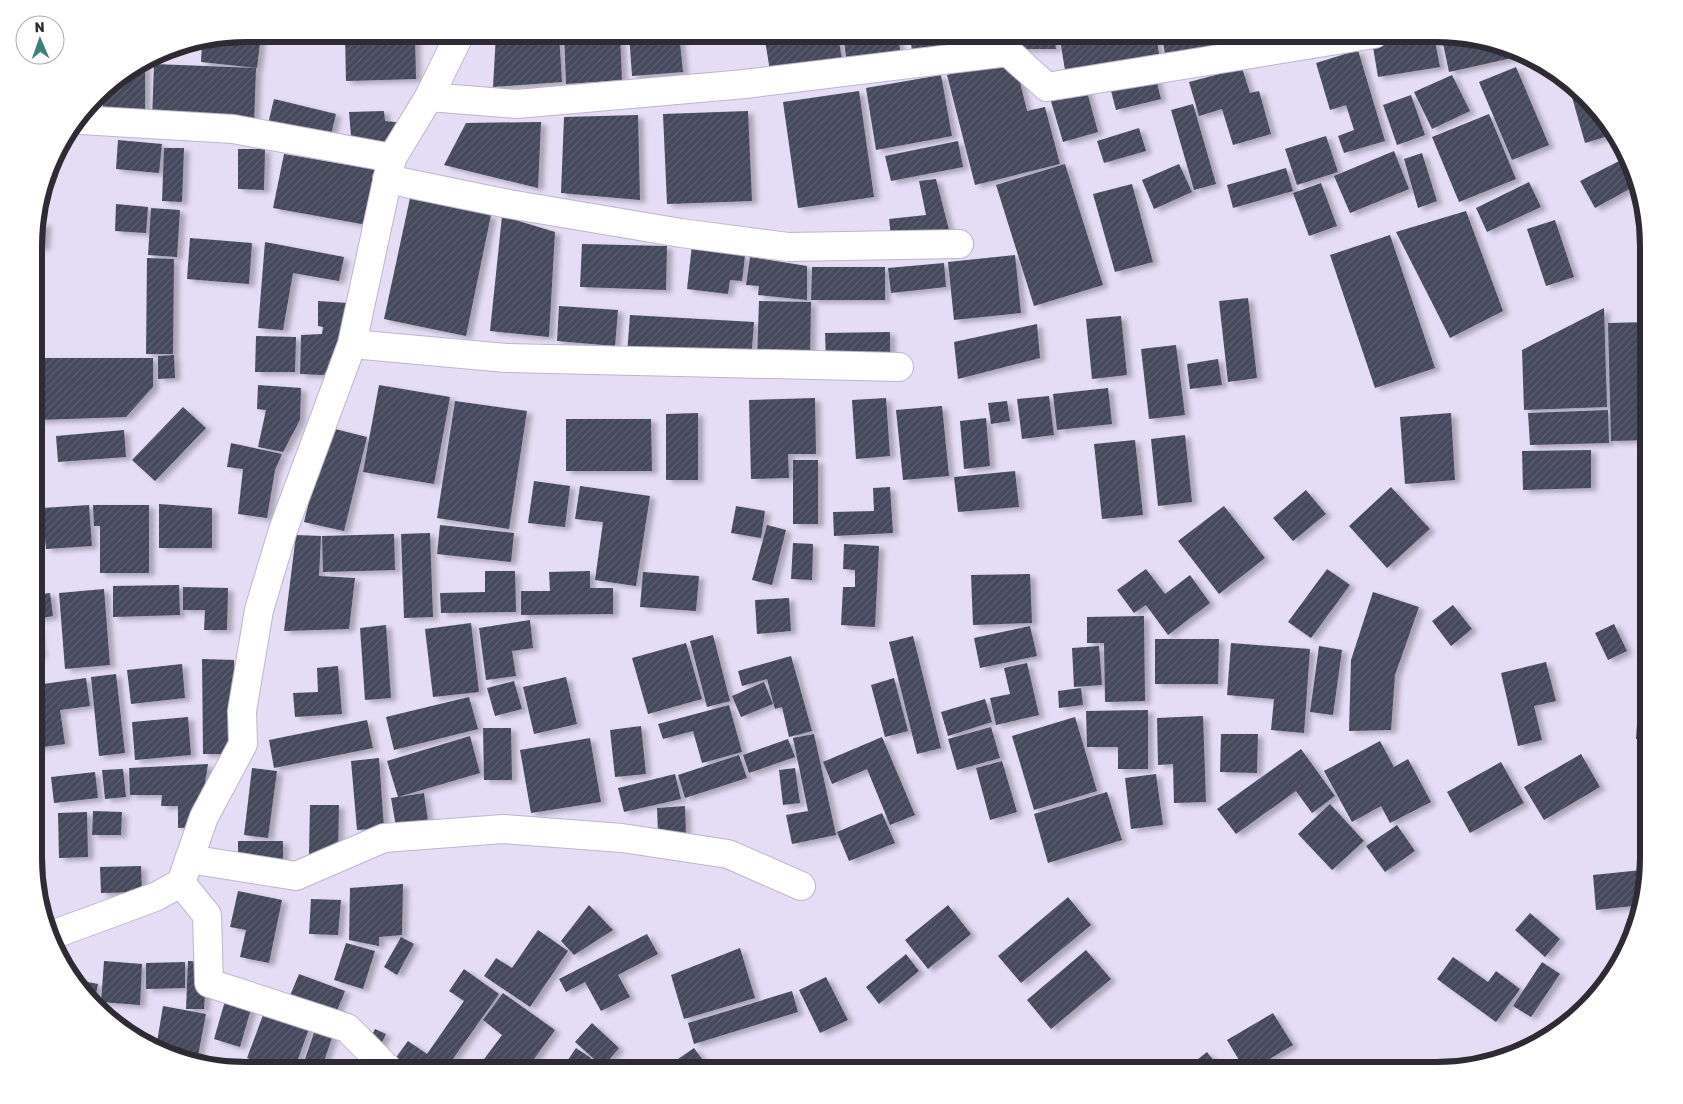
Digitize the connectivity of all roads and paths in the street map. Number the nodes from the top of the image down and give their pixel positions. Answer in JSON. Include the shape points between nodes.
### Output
{"nodes":[{"id":1,"x":456,"y":42,"type":"edge"},
{"id":2,"x":1325,"y":42,"type":"edge"},
{"id":3,"x":429,"y":97,"type":"junction"},
{"id":4,"x":86,"y":120,"type":"edge"},
{"id":5,"x":390,"y":169,"type":"junction"},
{"id":6,"x":959,"y":244,"type":"dead end"},
{"id":7,"x":352,"y":344,"type":"junction"},
{"id":8,"x":899,"y":367,"type":"dead end"},
{"id":9,"x":185,"y":871,"type":"junction"},
{"id":10,"x":801,"y":886,"type":"dead end"},
{"id":11,"x":57,"y":933,"type":"edge"},
{"id":12,"x":381,"y":1062,"type":"edge"}],
"edges":[{"from":1,"to":3,"type":"street"},
{"from":2,"to":3,"type":"street","via":[[1047,87],[1008,52],[745,84],[517,104]]},
{"from":3,"to":5,"type":"street"},
{"from":4,"to":5,"type":"street","via":[[233,129]]},
{"from":5,"to":6,"type":"street","via":[[509,204],[788,247]]},
{"from":5,"to":7,"type":"street"},
{"from":7,"to":8,"type":"street","via":[[506,358]]},
{"from":7,"to":9,"type":"street","via":[[283,530],[259,610],[242,711],[243,744],[204,817]]},
{"from":9,"to":10,"type":"street","via":[[296,876],[384,838],[503,829],[622,838],[728,854]]},
{"from":9,"to":11,"type":"street","via":[[155,897]]},
{"from":9,"to":12,"type":"street","via":[[207,915],[209,983],[347,1028]]}]}
